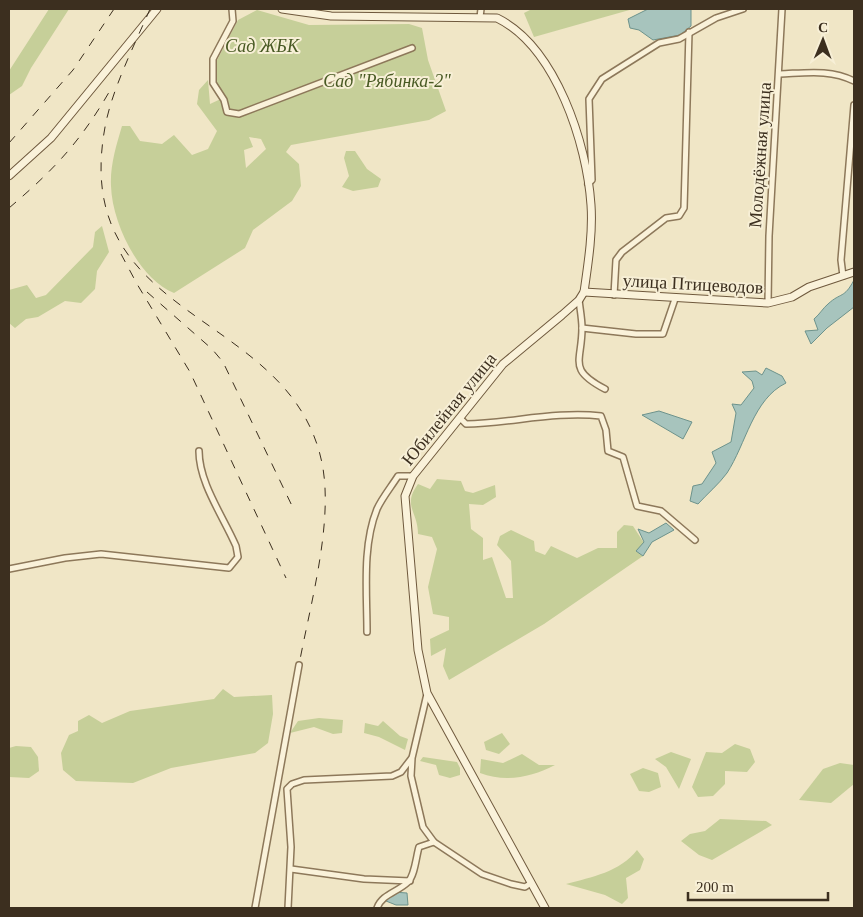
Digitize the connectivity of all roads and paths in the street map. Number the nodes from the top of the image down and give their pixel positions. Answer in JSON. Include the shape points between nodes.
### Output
{"nodes":[{"id":1,"x":157,"y":9,"type":"edge"},
{"id":2,"x":232,"y":9,"type":"edge"},
{"id":3,"x":282,"y":9,"type":"edge"},
{"id":4,"x":743,"y":9,"type":"edge"},
{"id":5,"x":782,"y":9,"type":"edge"},
{"id":6,"x":481,"y":13,"type":"edge"},
{"id":7,"x":689,"y":32,"type":"junction"},
{"id":8,"x":412,"y":48,"type":"dead end"},
{"id":9,"x":780,"y":74,"type":"junction"},
{"id":10,"x":854,"y":81,"type":"edge"},
{"id":11,"x":854,"y":104,"type":"edge"},
{"id":12,"x":9,"y":176,"type":"edge"},
{"id":13,"x":588,"y":184,"type":"junction"},
{"id":14,"x":854,"y":272,"type":"edge"},
{"id":15,"x":842,"y":276,"type":"junction"},
{"id":16,"x":584,"y":292,"type":"junction"},
{"id":17,"x":614,"y":295,"type":"junction"},
{"id":18,"x":675,"y":299,"type":"junction"},
{"id":19,"x":579,"y":300,"type":"junction"},
{"id":20,"x":768,"y":303,"type":"junction"},
{"id":21,"x":582,"y":328,"type":"junction"},
{"id":22,"x":605,"y":389,"type":"dead end"},
{"id":23,"x":460,"y":418,"type":"junction"},
{"id":24,"x":199,"y":451,"type":"dead end"},
{"id":25,"x":413,"y":476,"type":"junction"},
{"id":26,"x":695,"y":540,"type":"dead end"},
{"id":27,"x":9,"y":570,"type":"edge"},
{"id":28,"x":367,"y":632,"type":"dead end"},
{"id":29,"x":299,"y":665,"type":"dead end"},
{"id":30,"x":427,"y":693,"type":"junction"},
{"id":31,"x":412,"y":758,"type":"junction"},
{"id":32,"x":434,"y":842,"type":"junction"},
{"id":33,"x":291,"y":869,"type":"junction"},
{"id":34,"x":410,"y":880,"type":"junction"},
{"id":35,"x":532,"y":883,"type":"junction"},
{"id":36,"x":256,"y":908,"type":"edge"},
{"id":37,"x":288,"y":908,"type":"edge"},
{"id":38,"x":378,"y":908,"type":"edge"},
{"id":39,"x":546,"y":908,"type":"edge"}],
"edges":[{"from":1,"to":12,"type":"street","via":[[51,138]]},
{"from":2,"to":8,"type":"street","via":[[233,21],[213,59],[213,83],[224,100],[227,112],[239,114]]},
{"from":3,"to":6,"type":"street","name":"Юбилейная улица","via":[[331,16]]},
{"from":4,"to":7,"type":"street"},
{"from":5,"to":9,"type":"street","name":"Молодёжная улица","via":[[778,52]]},
{"from":6,"to":13,"type":"street","name":"Юбилейная улица","via":[[510,26],[547,64],[567,102]]},
{"from":7,"to":13,"type":"street","via":[[679,39],[659,43],[602,79],[589,99],[592,180]]},
{"from":7,"to":17,"type":"street","via":[[684,208],[679,216],[666,218],[622,252],[616,260]]},
{"from":9,"to":10,"type":"street","via":[[834,74]]},
{"from":9,"to":20,"type":"street","name":"Молодёжная улица","via":[[769,236]]},
{"from":11,"to":15,"type":"street"},
{"from":13,"to":16,"type":"street","name":"Юбилейная улица","via":[[591,207]]},
{"from":14,"to":15,"type":"street","name":"улица Птицеводов"},
{"from":15,"to":20,"type":"street","name":"улица Птицеводов","via":[[809,287],[792,297]]},
{"from":16,"to":17,"type":"street","name":"улица Птицеводов"},
{"from":16,"to":19,"type":"street","name":"Юбилейная улица"},
{"from":17,"to":18,"type":"street","name":"улица Птицеводов"},
{"from":18,"to":20,"type":"street","name":"улица Птицеводов"},
{"from":18,"to":21,"type":"street","via":[[664,334]]},
{"from":19,"to":21,"type":"street"},
{"from":19,"to":23,"type":"street","name":"Юбилейная улица","via":[[503,364]]},
{"from":21,"to":22,"type":"street","via":[[578,365],[587,379]]},
{"from":23,"to":25,"type":"street","name":"Юбилейная улица"},
{"from":23,"to":26,"type":"street","via":[[466,424],[490,424],[578,413],[601,416],[608,452],[623,456],[637,506],[660,511]]},
{"from":24,"to":27,"type":"street","via":[[203,481],[236,546],[238,557],[229,568],[101,554],[37,562]]},
{"from":25,"to":28,"type":"street","via":[[398,476],[378,507],[371,528]]},
{"from":25,"to":30,"type":"street","name":"Юбилейная улица","via":[[405,496],[406,518],[418,650]]},
{"from":29,"to":36,"type":"street"},
{"from":30,"to":31,"type":"street"},
{"from":30,"to":35,"type":"street","name":"Юбилейная улица"},
{"from":31,"to":32,"type":"street","via":[[411,776],[423,827]]},
{"from":31,"to":33,"type":"street","via":[[401,772],[392,776],[304,780],[286,789]]},
{"from":32,"to":34,"type":"street","via":[[419,847]]},
{"from":32,"to":35,"type":"street","via":[[464,864],[498,881],[525,886]]},
{"from":33,"to":34,"type":"street","via":[[364,880]]},
{"from":33,"to":37,"type":"street"},
{"from":34,"to":38,"type":"street","via":[[379,903]]},
{"from":35,"to":39,"type":"street","name":"Юбилейная улица"}]}
